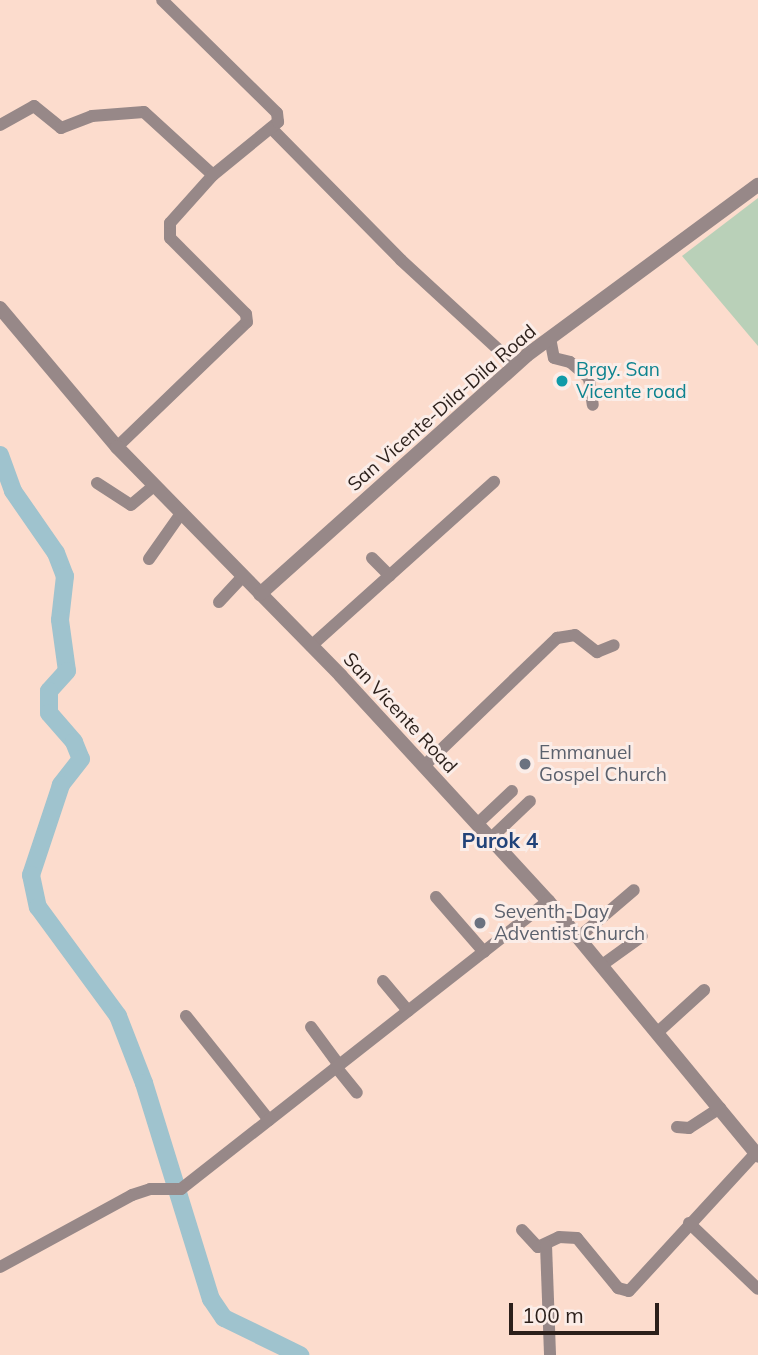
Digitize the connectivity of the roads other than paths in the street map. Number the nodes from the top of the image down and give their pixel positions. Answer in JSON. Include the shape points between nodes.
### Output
{"nodes":[{"id":1,"x":162,"y":0,"type":"edge"},
{"id":2,"x":0,"y":125,"type":"edge"},
{"id":3,"x":271,"y":128,"type":"junction"},
{"id":4,"x":213,"y":175,"type":"junction"},
{"id":5,"x":758,"y":185,"type":"edge"},
{"id":6,"x":0,"y":308,"type":"edge"},
{"id":7,"x":550,"y":338,"type":"junction"},
{"id":8,"x":515,"y":365,"type":"junction"},
{"id":9,"x":593,"y":405,"type":"dead end"},
{"id":10,"x":117,"y":447,"type":"junction"},
{"id":11,"x":494,"y":481,"type":"dead end"},
{"id":12,"x":97,"y":483,"type":"dead end"},
{"id":13,"x":155,"y":485,"type":"junction"},
{"id":14,"x":182,"y":512,"type":"junction"},
{"id":15,"x":372,"y":558,"type":"dead end"},
{"id":16,"x":149,"y":559,"type":"dead end"},
{"id":17,"x":243,"y":576,"type":"junction"},
{"id":18,"x":390,"y":576,"type":"junction"},
{"id":19,"x":260,"y":594,"type":"junction"},
{"id":20,"x":219,"y":602,"type":"dead end"},
{"id":21,"x":614,"y":645,"type":"dead end"},
{"id":22,"x":311,"y":646,"type":"junction"},
{"id":23,"x":424,"y":766,"type":"junction"},
{"id":24,"x":512,"y":791,"type":"dead end"},
{"id":25,"x":530,"y":801,"type":"dead end"},
{"id":26,"x":477,"y":824,"type":"junction"},
{"id":27,"x":490,"y":839,"type":"junction"},
{"id":28,"x":634,"y":890,"type":"dead end"},
{"id":29,"x":436,"y":897,"type":"dead end"},
{"id":30,"x":548,"y":901,"type":"junction"},
{"id":31,"x":642,"y":936,"type":"dead end"},
{"id":32,"x":579,"y":937,"type":"junction"},
{"id":33,"x":484,"y":952,"type":"junction"},
{"id":34,"x":602,"y":965,"type":"junction"},
{"id":35,"x":383,"y":981,"type":"dead end"},
{"id":36,"x":704,"y":990,"type":"dead end"},
{"id":37,"x":408,"y":1011,"type":"junction"},
{"id":38,"x":186,"y":1016,"type":"dead end"},
{"id":39,"x":311,"y":1027,"type":"dead end"},
{"id":40,"x":659,"y":1031,"type":"junction"},
{"id":41,"x":338,"y":1066,"type":"junction"},
{"id":42,"x":357,"y":1093,"type":"dead end"},
{"id":43,"x":720,"y":1108,"type":"junction"},
{"id":44,"x":269,"y":1120,"type":"junction"},
{"id":45,"x":677,"y":1127,"type":"dead end"},
{"id":46,"x":757,"y":1155,"type":"edge"},
{"id":47,"x":689,"y":1223,"type":"junction"},
{"id":48,"x":522,"y":1230,"type":"dead end"},
{"id":49,"x":546,"y":1245,"type":"junction"},
{"id":50,"x":0,"y":1268,"type":"edge"},
{"id":51,"x":758,"y":1289,"type":"edge"},
{"id":52,"x":550,"y":1355,"type":"edge"}],
"edges":[{"from":1,"to":3,"type":"street","via":[[277,113],[278,122]]},
{"from":2,"to":4,"type":"street","via":[[34,106],[61,128],[92,116],[144,112]]},
{"from":3,"to":4,"type":"street"},
{"from":3,"to":8,"type":"street","via":[[401,260]]},
{"from":4,"to":10,"type":"street","via":[[170,223],[170,238],[246,314],[247,322]]},
{"from":5,"to":7,"type":"street","name":"San Vicente-Dila-Dila Road"},
{"from":6,"to":10,"type":"street","name":"San Vicente Road"},
{"from":7,"to":8,"type":"street","name":"San Vicente-Dila-Dila Road"},
{"from":7,"to":9,"type":"street","via":[[554,358],[575,365],[592,382]]},
{"from":8,"to":19,"type":"street","name":"San Vicente-Dila-Dila Road"},
{"from":10,"to":13,"type":"street","name":"San Vicente Road"},
{"from":11,"to":18,"type":"street"},
{"from":12,"to":13,"type":"street","via":[[131,505]]},
{"from":13,"to":14,"type":"street","name":"San Vicente Road"},
{"from":14,"to":16,"type":"street"},
{"from":14,"to":17,"type":"street","name":"San Vicente Road"},
{"from":15,"to":18,"type":"street"},
{"from":17,"to":19,"type":"street","name":"San Vicente Road"},
{"from":17,"to":20,"type":"street"},
{"from":18,"to":22,"type":"street"},
{"from":19,"to":22,"type":"street","name":"San Vicente Road"},
{"from":21,"to":23,"type":"street","via":[[597,652],[575,635],[557,638]]},
{"from":22,"to":23,"type":"street","name":"San Vicente Road"},
{"from":23,"to":26,"type":"street","name":"San Vicente Road"},
{"from":24,"to":26,"type":"street"},
{"from":25,"to":27,"type":"street"},
{"from":26,"to":27,"type":"street","name":"San Vicente Road"},
{"from":27,"to":30,"type":"street","name":"San Vicente Road"},
{"from":28,"to":32,"type":"street"},
{"from":29,"to":33,"type":"street"},
{"from":30,"to":32,"type":"street","name":"San Vicente Road"},
{"from":30,"to":33,"type":"street"},
{"from":31,"to":34,"type":"street"},
{"from":32,"to":34,"type":"street","name":"San Vicente Road"},
{"from":33,"to":37,"type":"street"},
{"from":34,"to":40,"type":"street","name":"San Vicente Road"},
{"from":35,"to":37,"type":"street"},
{"from":36,"to":40,"type":"street"},
{"from":37,"to":41,"type":"street"},
{"from":38,"to":44,"type":"street"},
{"from":39,"to":41,"type":"street"},
{"from":40,"to":43,"type":"street","name":"San Vicente Road"},
{"from":41,"to":42,"type":"street"},
{"from":41,"to":44,"type":"street"},
{"from":43,"to":45,"type":"street","via":[[689,1128]]},
{"from":43,"to":46,"type":"street","name":"San Vicente Road"},
{"from":44,"to":50,"type":"street","via":[[181,1189],[150,1189],[117,1201]]},
{"from":46,"to":47,"type":"street"},
{"from":47,"to":49,"type":"street","via":[[629,1291],[618,1288],[577,1238],[559,1237]]},
{"from":47,"to":51,"type":"street"},
{"from":48,"to":49,"type":"street","via":[[533,1245]]},
{"from":49,"to":52,"type":"street"}]}
